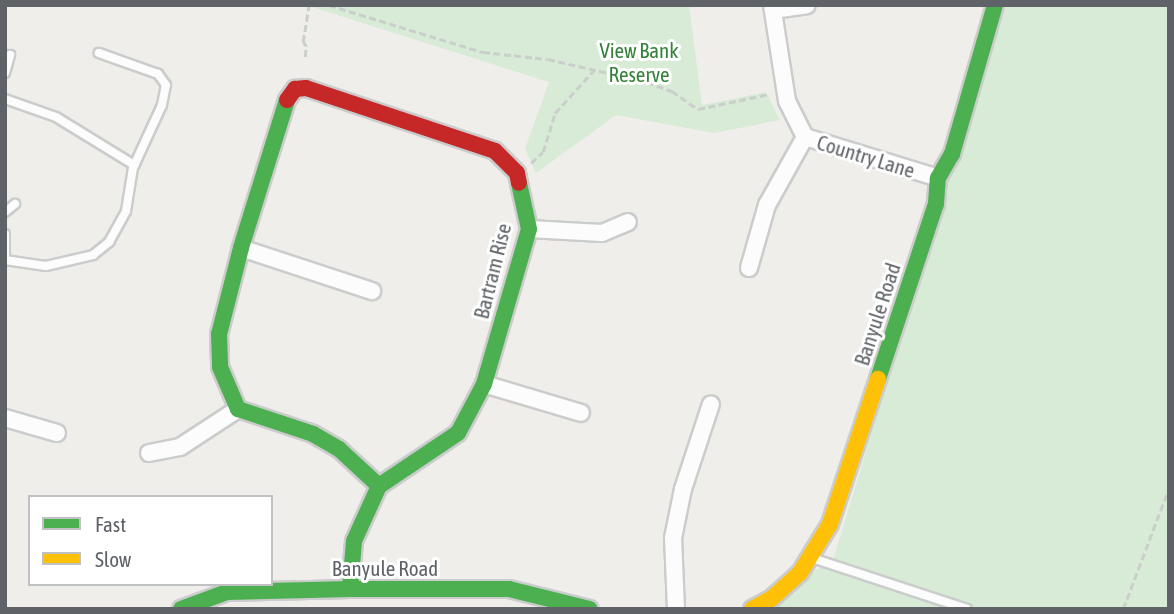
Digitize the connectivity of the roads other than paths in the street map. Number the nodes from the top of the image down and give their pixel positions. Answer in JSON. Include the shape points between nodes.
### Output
{"nodes":[{"id":1,"x":807,"y":5,"type":"edge"},
{"id":2,"x":995,"y":5,"type":"edge"},
{"id":3,"x":773,"y":8,"type":"edge"},
{"id":4,"x":99,"y":53,"type":"dead end"},
{"id":5,"x":10,"y":55,"type":"dead end"},
{"id":6,"x":5,"y":73,"type":"edge"},
{"id":7,"x":5,"y":99,"type":"edge"},
{"id":8,"x":805,"y":137,"type":"junction"},
{"id":9,"x":134,"y":165,"type":"junction"},
{"id":10,"x":938,"y":178,"type":"junction"},
{"id":11,"x":15,"y":204,"type":"dead end"},
{"id":12,"x":5,"y":212,"type":"edge"},
{"id":13,"x":628,"y":222,"type":"dead end"},
{"id":14,"x":529,"y":229,"type":"junction"},
{"id":15,"x":5,"y":234,"type":"edge"},
{"id":16,"x":241,"y":248,"type":"junction"},
{"id":17,"x":5,"y":260,"type":"edge"},
{"id":18,"x":749,"y":268,"type":"dead end"},
{"id":19,"x":372,"y":291,"type":"dead end"},
{"id":20,"x":484,"y":384,"type":"junction"},
{"id":21,"x":712,"y":404,"type":"dead end"},
{"id":22,"x":238,"y":409,"type":"junction"},
{"id":23,"x":581,"y":413,"type":"dead end"},
{"id":24,"x":5,"y":418,"type":"edge"},
{"id":25,"x":57,"y":433,"type":"dead end"},
{"id":26,"x":149,"y":453,"type":"dead end"},
{"id":27,"x":379,"y":486,"type":"junction"},
{"id":28,"x":812,"y":558,"type":"junction"},
{"id":29,"x":351,"y":589,"type":"junction"},
{"id":30,"x":181,"y":609,"type":"edge"},
{"id":31,"x":590,"y":609,"type":"edge"},
{"id":32,"x":676,"y":609,"type":"edge"},
{"id":33,"x":752,"y":609,"type":"edge"},
{"id":34,"x":967,"y":609,"type":"edge"}],
"edges":[{"from":1,"to":3,"type":"street"},
{"from":2,"to":10,"type":"street","name":"Banyule Road","via":[[952,154]]},
{"from":3,"to":8,"type":"street","name":"Country Lane","via":[[787,101]]},
{"from":4,"to":9,"type":"lane","via":[[158,74],[165,81],[162,105]]},
{"from":5,"to":6,"type":"lane"},
{"from":7,"to":9,"type":"lane","via":[[56,117]]},
{"from":8,"to":10,"type":"street","name":"Country Lane"},
{"from":8,"to":18,"type":"street","via":[[767,205]]},
{"from":9,"to":17,"type":"lane","via":[[126,211],[102,250],[46,267]]},
{"from":10,"to":28,"type":"street","name":"Banyule Road","via":[[936,204],[830,524]]},
{"from":11,"to":12,"type":"lane"},
{"from":13,"to":14,"type":"street","via":[[602,233]]},
{"from":14,"to":16,"type":"street","name":"Bartram Rise","via":[[517,173],[495,150],[294,82]]},
{"from":14,"to":20,"type":"street","name":"Bartram Rise"},
{"from":15,"to":17,"type":"lane"},
{"from":16,"to":19,"type":"street"},
{"from":16,"to":22,"type":"street","via":[[219,334],[220,367]]},
{"from":20,"to":23,"type":"street"},
{"from":20,"to":27,"type":"street","name":"Bartram Rise","via":[[458,433]]},
{"from":21,"to":32,"type":"street","via":[[683,489],[673,538]]},
{"from":22,"to":26,"type":"street","via":[[180,447]]},
{"from":22,"to":27,"type":"street","via":[[313,434]]},
{"from":24,"to":25,"type":"street"},
{"from":27,"to":29,"type":"street","via":[[354,541]]},
{"from":28,"to":33,"type":"street","name":"Banyule Road","via":[[771,599]]},
{"from":28,"to":34,"type":"lane"},
{"from":29,"to":30,"type":"street","name":"Banyule Road","via":[[227,592]]},
{"from":29,"to":31,"type":"street","name":"Banyule Road","via":[[509,589]]}]}
